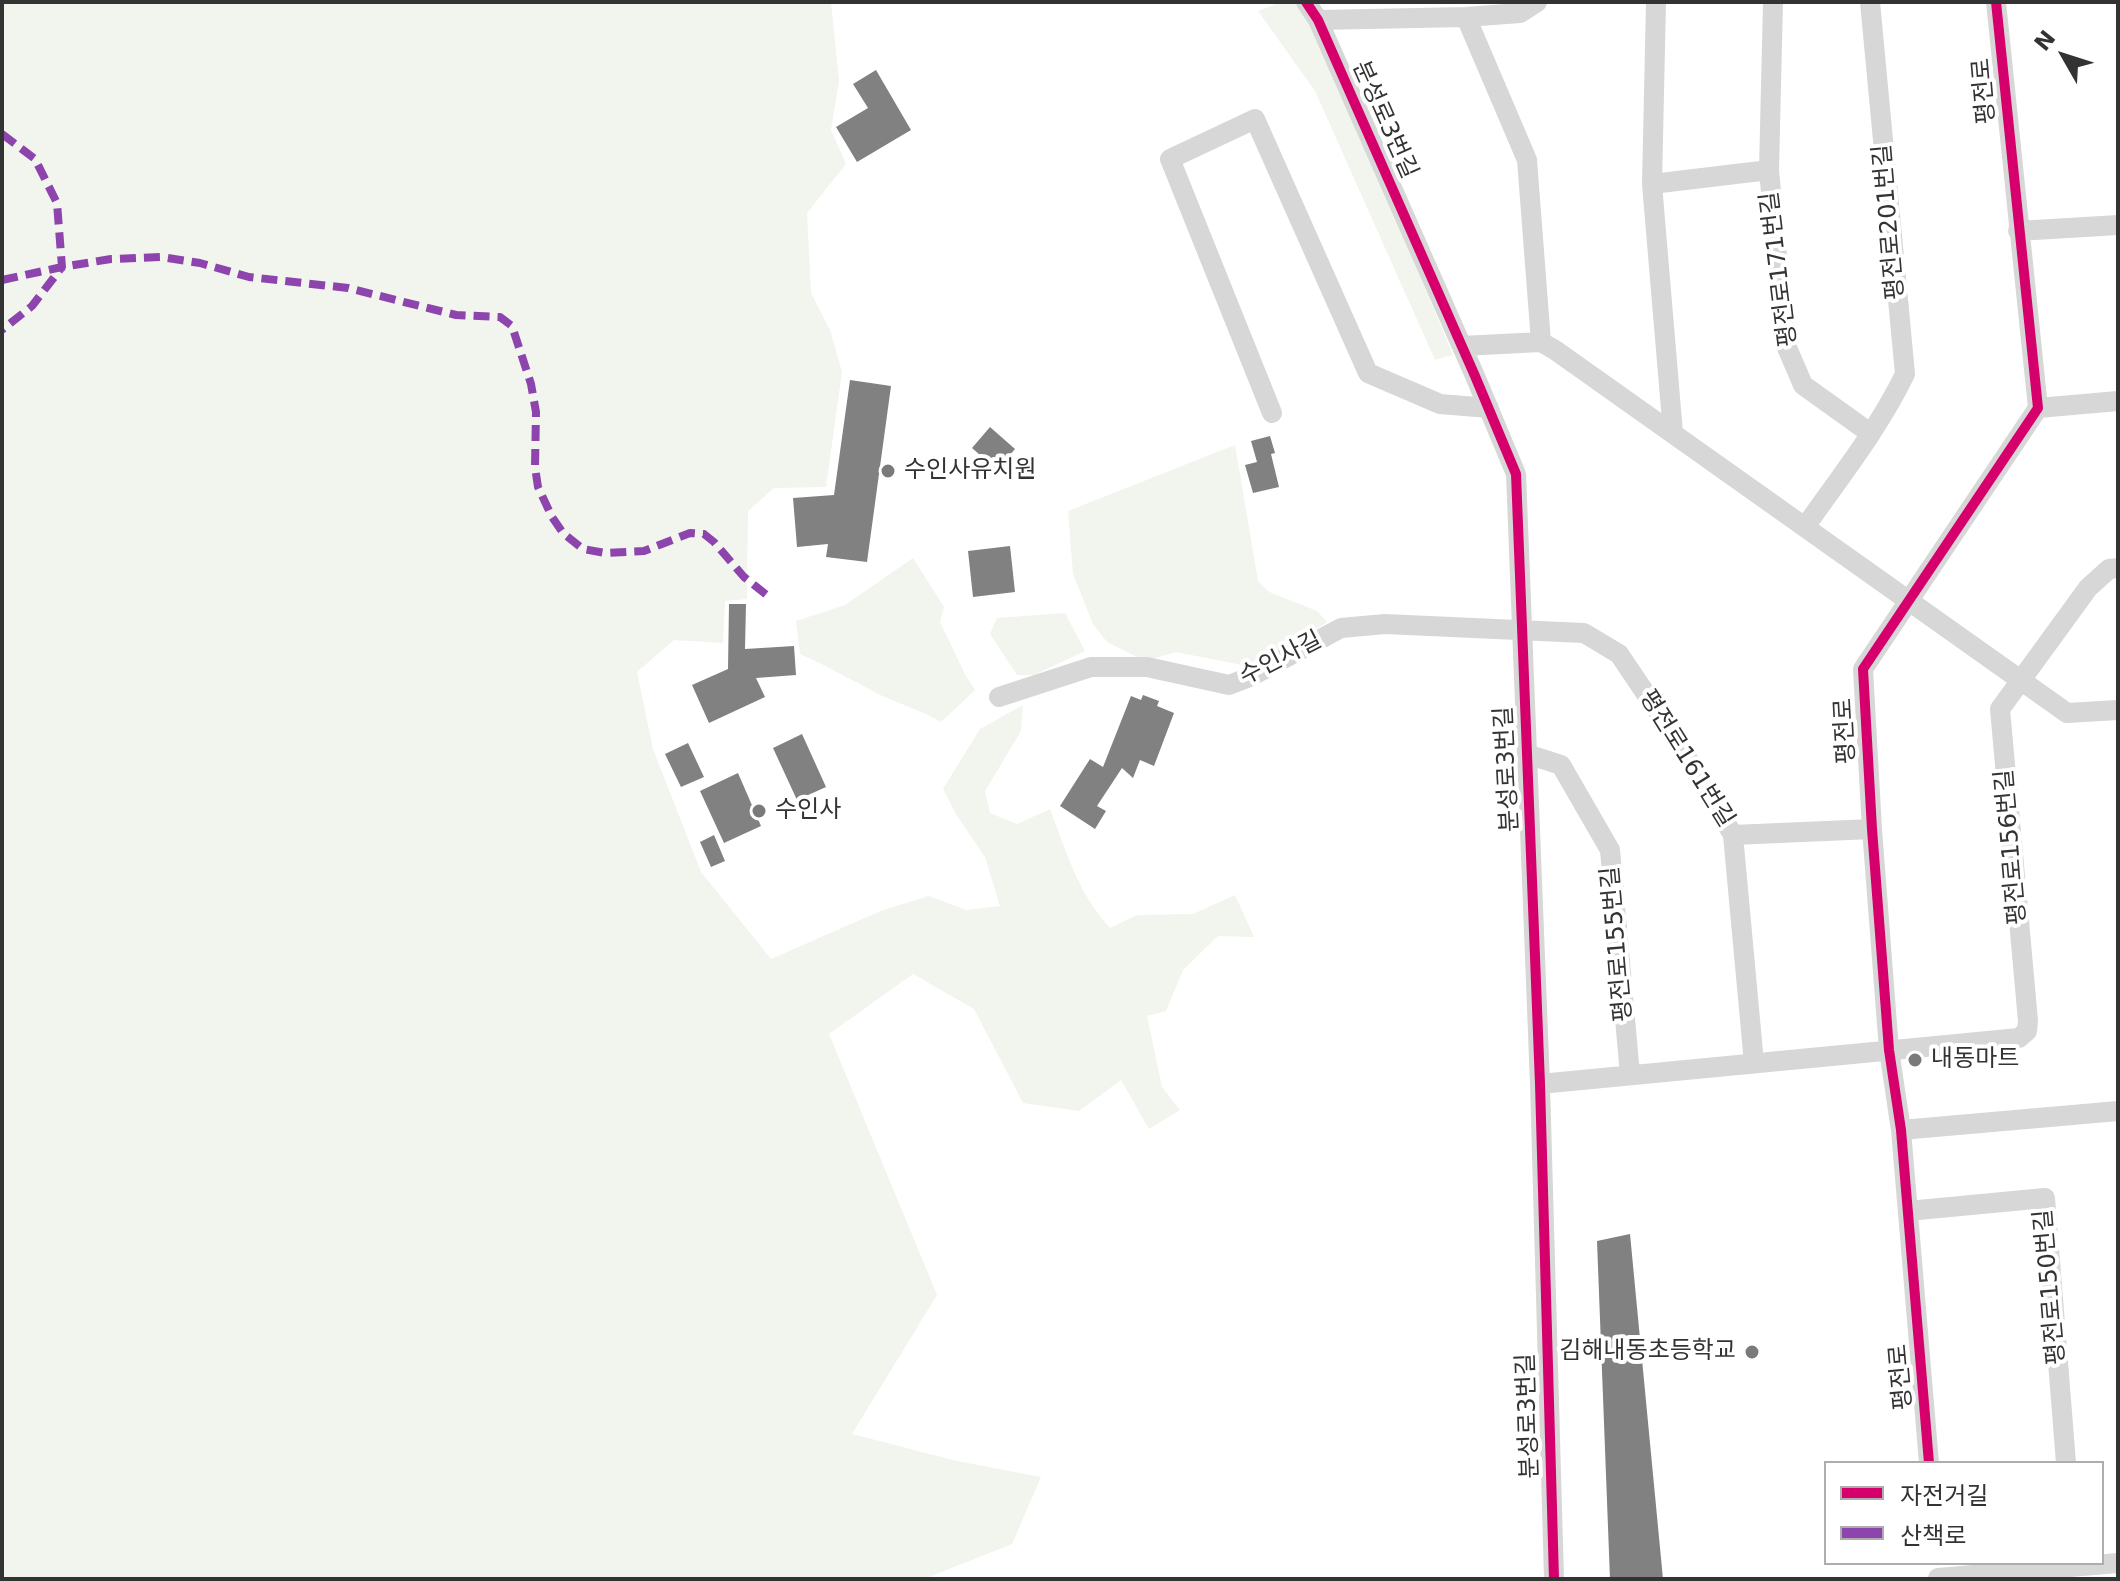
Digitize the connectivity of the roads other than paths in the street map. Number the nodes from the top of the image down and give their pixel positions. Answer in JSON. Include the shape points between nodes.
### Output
{"nodes":[{"id":1,"x":1306,"y":2,"type":"edge"},
{"id":2,"x":1656,"y":2,"type":"edge"},
{"id":3,"x":1773,"y":2,"type":"edge"},
{"id":4,"x":1870,"y":2,"type":"edge"},
{"id":5,"x":1996,"y":2,"type":"edge"},
{"id":6,"x":1534,"y":3,"type":"edge"},
{"id":7,"x":1376,"y":10,"type":"edge"},
{"id":8,"x":1466,"y":17,"type":"junction"},
{"id":9,"x":1318,"y":20,"type":"junction"},
{"id":10,"x":1769,"y":170,"type":"junction"},
{"id":11,"x":1652,"y":184,"type":"junction"},
{"id":12,"x":2118,"y":225,"type":"edge"},
{"id":13,"x":2018,"y":231,"type":"junction"},
{"id":14,"x":1541,"y":342,"type":"junction"},
{"id":15,"x":1462,"y":346,"type":"junction"},
{"id":16,"x":2118,"y":401,"type":"edge"},
{"id":17,"x":1489,"y":408,"type":"junction"},
{"id":18,"x":2038,"y":408,"type":"junction"},
{"id":19,"x":1272,"y":413,"type":"dead end"},
{"id":20,"x":1673,"y":433,"type":"junction"},
{"id":21,"x":1870,"y":433,"type":"junction"},
{"id":22,"x":1805,"y":527,"type":"junction"},
{"id":23,"x":2118,"y":568,"type":"edge"},
{"id":24,"x":1907,"y":601,"type":"junction"},
{"id":25,"x":1521,"y":631,"type":"junction"},
{"id":26,"x":2021,"y":681,"type":"junction"},
{"id":27,"x":999,"y":697,"type":"dead end"},
{"id":28,"x":2118,"y":710,"type":"edge"},
{"id":29,"x":1527,"y":754,"type":"junction"},
{"id":30,"x":1872,"y":829,"type":"junction"},
{"id":31,"x":1733,"y":835,"type":"junction"},
{"id":32,"x":1889,"y":1050,"type":"junction"},
{"id":33,"x":1754,"y":1063,"type":"junction"},
{"id":34,"x":1630,"y":1075,"type":"junction"},
{"id":35,"x":1540,"y":1084,"type":"junction"},
{"id":36,"x":2118,"y":1111,"type":"edge"},
{"id":37,"x":1901,"y":1130,"type":"junction"},
{"id":38,"x":1908,"y":1211,"type":"junction"},
{"id":39,"x":1929,"y":1461,"type":"edge"},
{"id":40,"x":2066,"y":1461,"type":"edge"},
{"id":41,"x":2074,"y":1565,"type":"edge"},
{"id":42,"x":1554,"y":1579,"type":"edge"},
{"id":43,"x":1938,"y":1579,"type":"edge"}],
"edges":[{"from":1,"to":9,"type":"street","name":"분성로3번길"},
{"from":2,"to":11,"type":"street"},
{"from":3,"to":10,"type":"street","name":"평전로171번길"},
{"from":4,"to":21,"type":"street","name":"평전로201번길","via":[[1905,374]]},
{"from":5,"to":13,"type":"street","name":"평전로"},
{"from":6,"to":8,"type":"street","via":[[1520,13]]},
{"from":7,"to":8,"type":"street"},
{"from":7,"to":9,"type":"street"},
{"from":8,"to":14,"type":"street","via":[[1527,160]]},
{"from":9,"to":15,"type":"street","name":"분성로3번길"},
{"from":10,"to":11,"type":"street"},
{"from":10,"to":21,"type":"street","name":"평전로171번길","via":[[1785,343],[1796,373],[1803,385]]},
{"from":11,"to":20,"type":"street"},
{"from":12,"to":13,"type":"street"},
{"from":13,"to":18,"type":"street","name":"평전로"},
{"from":14,"to":15,"type":"street"},
{"from":14,"to":20,"type":"street"},
{"from":15,"to":17,"type":"street","name":"분성로3번길"},
{"from":16,"to":18,"type":"street"},
{"from":17,"to":19,"type":"street","via":[[1440,404],[1368,373],[1255,119],[1170,159]]},
{"from":17,"to":25,"type":"street","name":"분성로3번길","via":[[1516,474]]},
{"from":18,"to":24,"type":"street","name":"평전로"},
{"from":20,"to":22,"type":"street"},
{"from":21,"to":22,"type":"street"},
{"from":22,"to":24,"type":"street"},
{"from":23,"to":26,"type":"street","name":"평전로156번길","via":[[2109,569],[2088,588]]},
{"from":24,"to":26,"type":"street"},
{"from":24,"to":30,"type":"street","name":"평전로","via":[[1863,669]]},
{"from":25,"to":27,"type":"street","name":"수인사길","via":[[1385,624],[1341,628],[1229,685],[1147,667],[1091,667]]},
{"from":25,"to":29,"type":"street","name":"분성로3번길"},
{"from":25,"to":31,"type":"street","name":"평전로161번길","via":[[1584,633],[1619,654]]},
{"from":26,"to":28,"type":"street","via":[[2067,713]]},
{"from":26,"to":32,"type":"street","name":"평전로156번길","via":[[2000,709],[2027,1031],[2011,1040]]},
{"from":29,"to":34,"type":"street","name":"평전로155번길","via":[[1561,765],[1610,850]]},
{"from":29,"to":35,"type":"street","name":"분성로3번길"},
{"from":30,"to":31,"type":"street","name":"평전로161번길"},
{"from":30,"to":32,"type":"street","name":"평전로"},
{"from":31,"to":33,"type":"street"},
{"from":32,"to":33,"type":"street"},
{"from":32,"to":37,"type":"street","name":"평전로"},
{"from":33,"to":34,"type":"street"},
{"from":34,"to":35,"type":"street"},
{"from":35,"to":42,"type":"street","name":"분성로3번길"},
{"from":36,"to":37,"type":"street"},
{"from":37,"to":38,"type":"street","name":"평전로"},
{"from":38,"to":39,"type":"street","name":"평전로"},
{"from":38,"to":40,"type":"street","name":"평전로150번길","via":[[2045,1198]]},
{"from":41,"to":43,"type":"street"}]}
